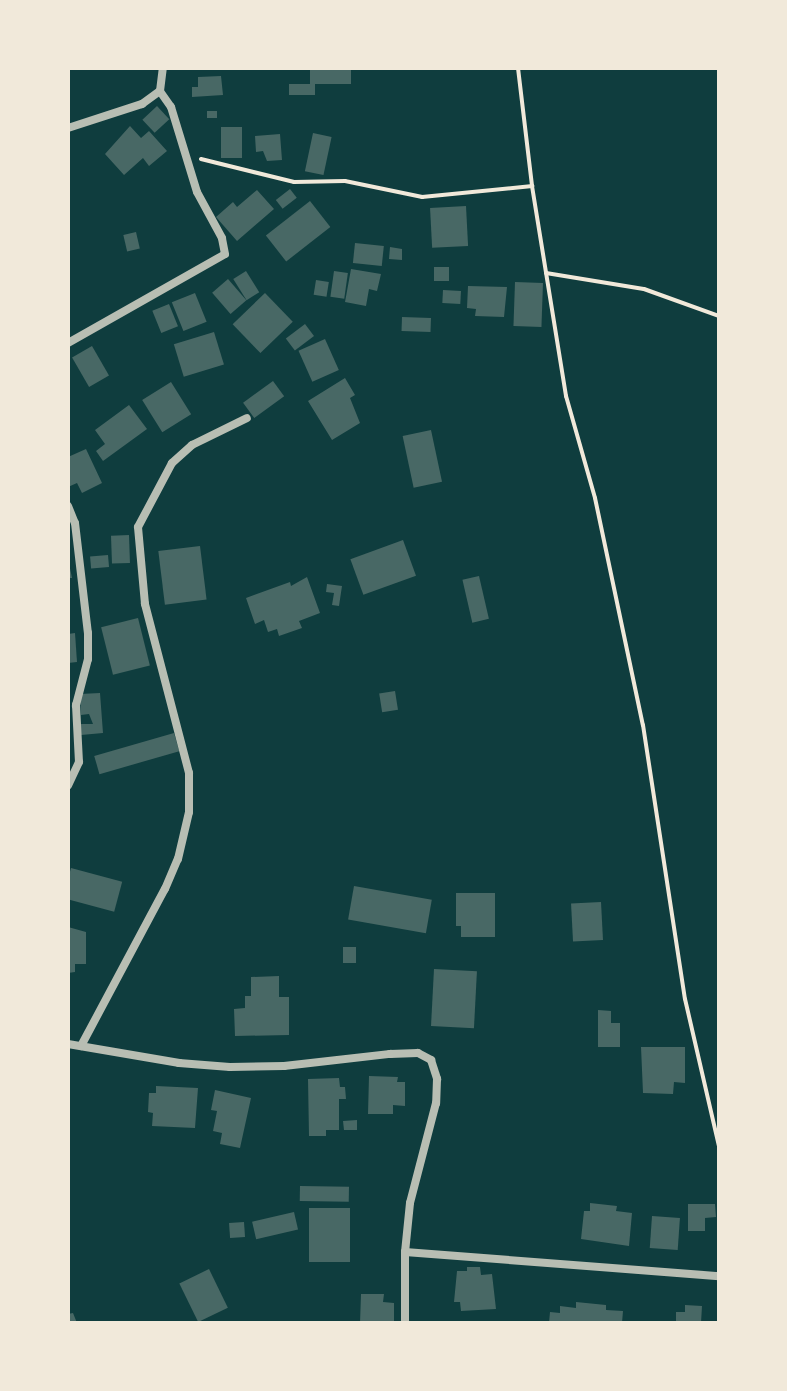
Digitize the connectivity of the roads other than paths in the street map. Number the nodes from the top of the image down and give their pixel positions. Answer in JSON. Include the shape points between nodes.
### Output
{"nodes":[{"id":1,"x":163,"y":68,"type":"edge"},
{"id":2,"x":160,"y":91,"type":"junction"},
{"id":3,"x":68,"y":128,"type":"edge"},
{"id":4,"x":68,"y":343,"type":"edge"},
{"id":5,"x":247,"y":418,"type":"dead end"},
{"id":6,"x":68,"y":506,"type":"edge"},
{"id":7,"x":68,"y":786,"type":"edge"},
{"id":8,"x":68,"y":1044,"type":"edge"},
{"id":9,"x":81,"y":1046,"type":"junction"},
{"id":10,"x":405,"y":1252,"type":"junction"},
{"id":11,"x":719,"y":1276,"type":"edge"},
{"id":12,"x":405,"y":1323,"type":"edge"}],
"edges":[{"from":1,"to":2,"type":"street"},
{"from":2,"to":3,"type":"street","via":[[142,104]]},
{"from":2,"to":4,"type":"street","via":[[171,107],[197,192],[226,247],[224,257]]},
{"from":5,"to":9,"type":"street","via":[[192,445],[172,463],[138,527],[145,604],[189,773],[189,812],[165,889]]},
{"from":6,"to":7,"type":"street","via":[[75,523],[88,659],[76,705],[79,762]]},
{"from":8,"to":9,"type":"street"},
{"from":9,"to":10,"type":"street","via":[[230,1067],[418,1053],[431,1060],[436,1103],[410,1203]]},
{"from":10,"to":11,"type":"street"},
{"from":10,"to":12,"type":"street"}]}
